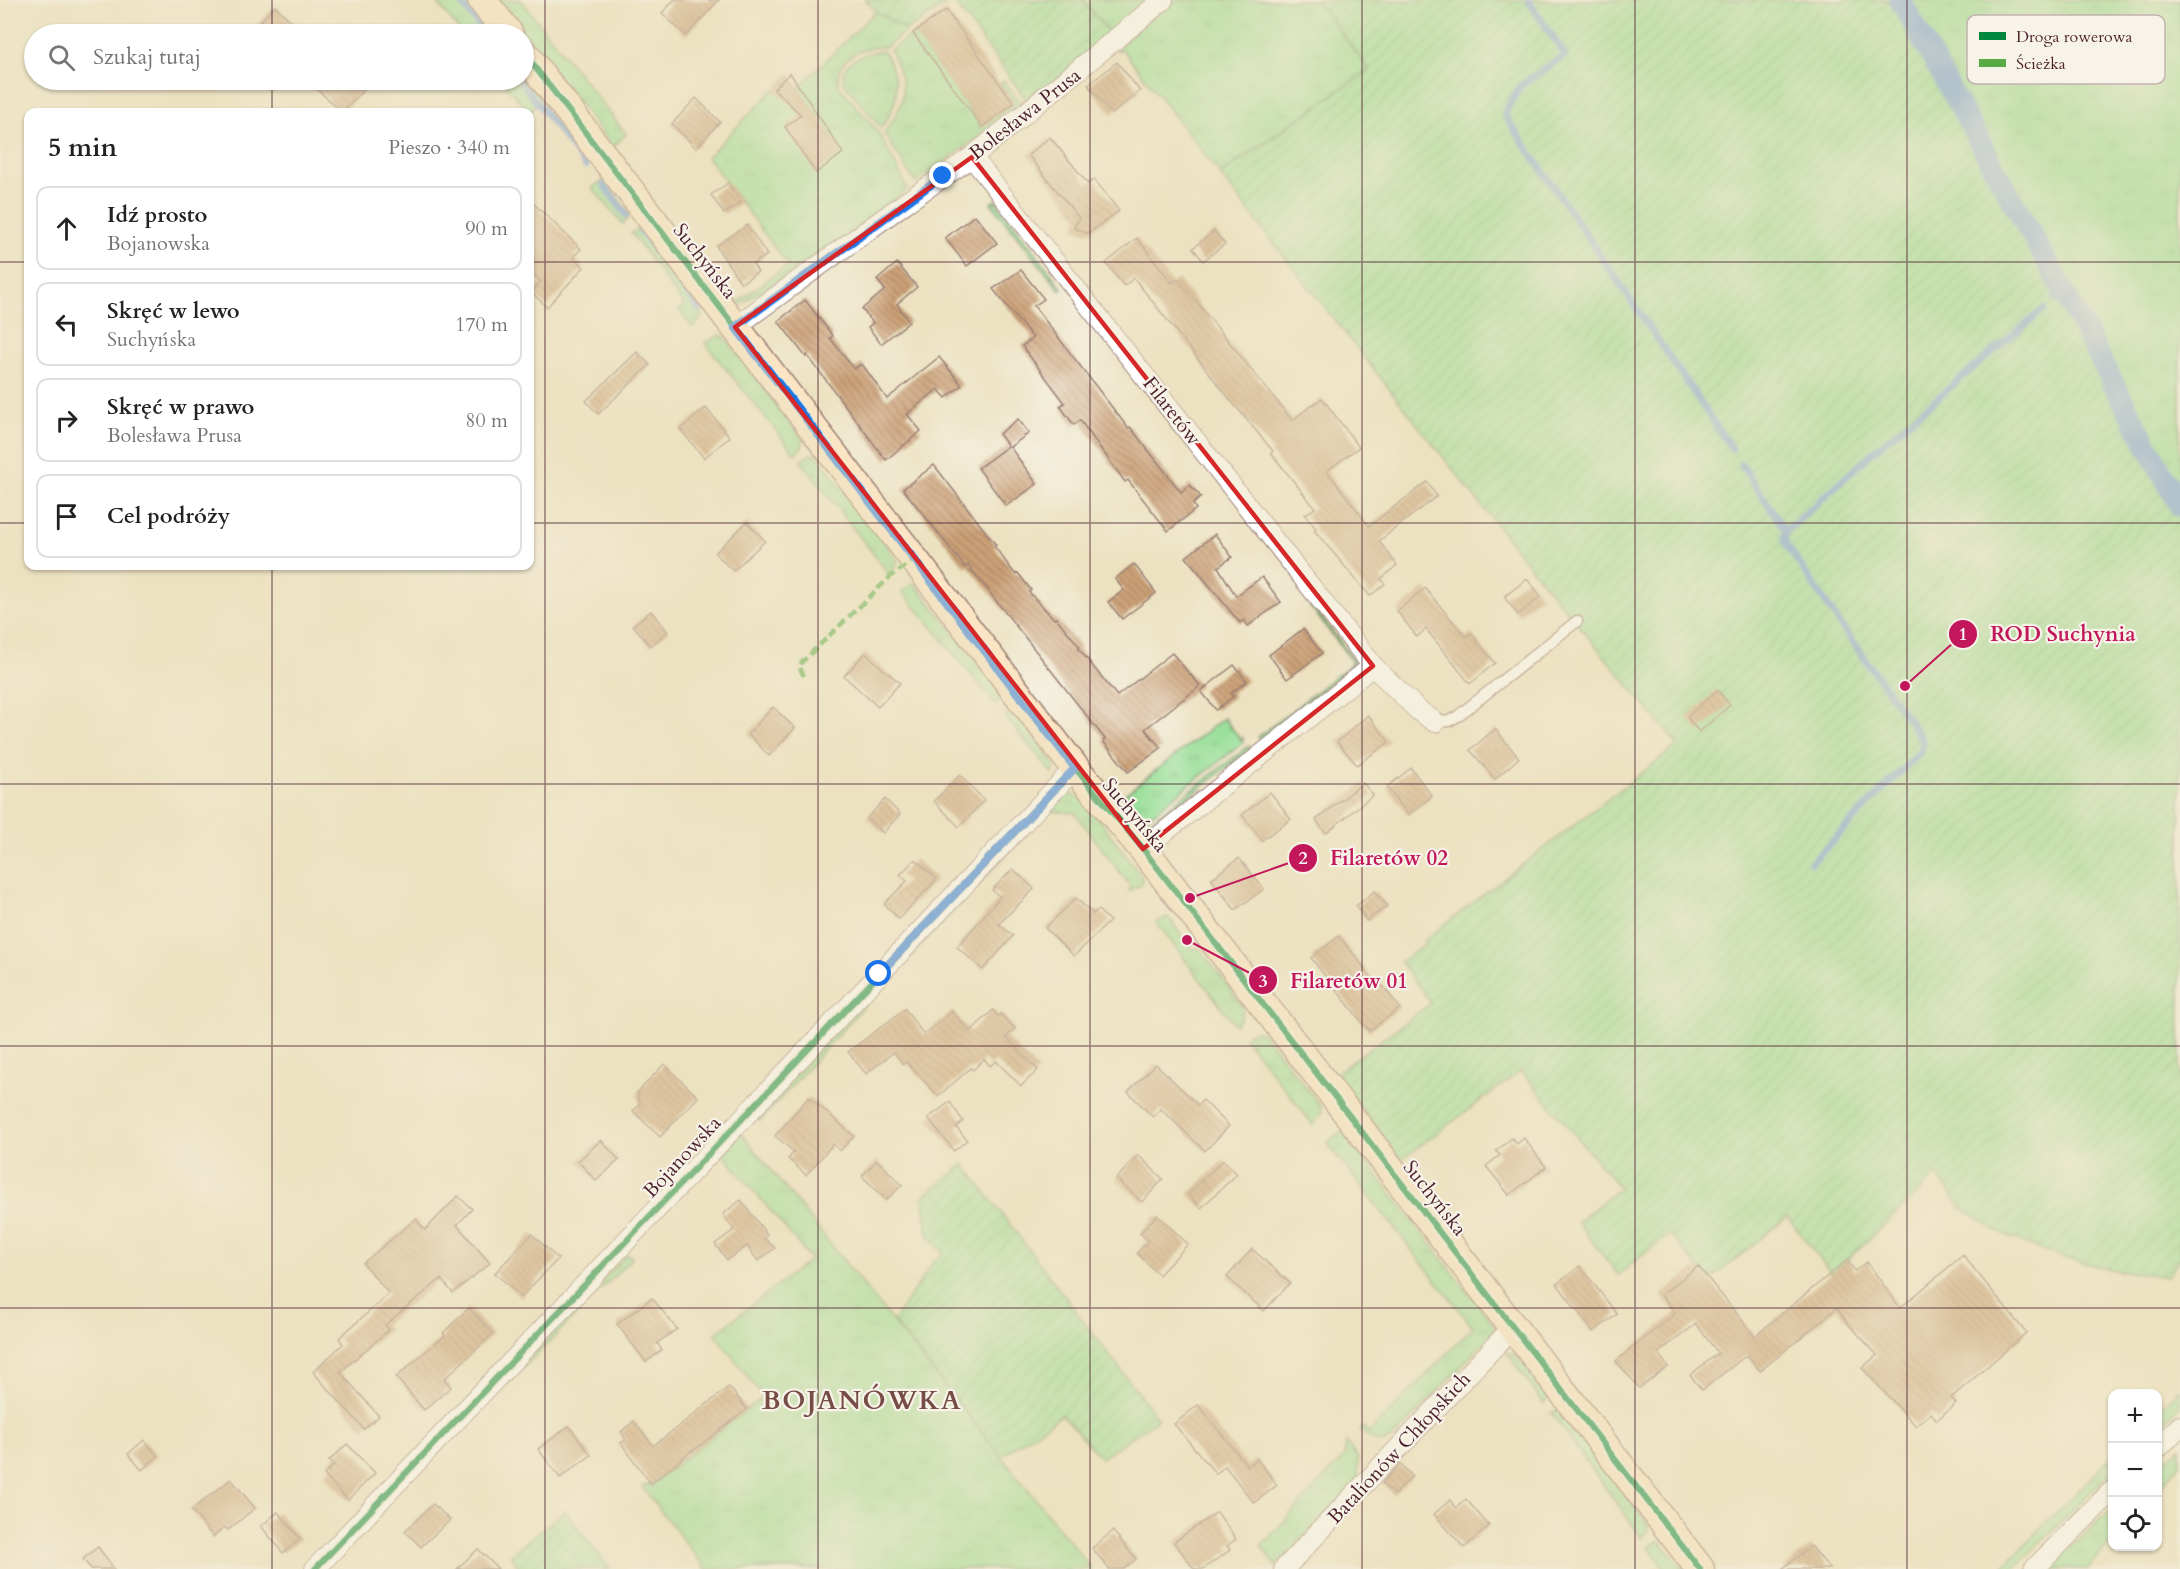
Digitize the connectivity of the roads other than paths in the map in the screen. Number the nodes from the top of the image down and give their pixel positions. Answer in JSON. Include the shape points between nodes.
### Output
{"nodes":[{"id":1,"x":482,"y":0,"type":"edge"},
{"id":2,"x":1163,"y":0,"type":"edge"},
{"id":3,"x":501,"y":24,"type":"edge"},
{"id":4,"x":534,"y":66,"type":"edge"},
{"id":5,"x":972,"y":157,"type":"junction"},
{"id":6,"x":735,"y":327,"type":"junction"},
{"id":7,"x":1577,"y":621,"type":"dead end"},
{"id":8,"x":1373,"y":666,"type":"junction"},
{"id":9,"x":1435,"y":722,"type":"joint"},
{"id":10,"x":1075,"y":768,"type":"junction"},
{"id":11,"x":1143,"y":849,"type":"junction"},
{"id":12,"x":1514,"y":1326,"type":"junction"},
{"id":13,"x":2180,"y":1426,"type":"edge"},
{"id":14,"x":2162,"y":1443,"type":"edge"},
{"id":15,"x":2108,"y":1495,"type":"edge"},
{"id":16,"x":315,"y":1569,"type":"edge"},
{"id":17,"x":1284,"y":1569,"type":"edge"},
{"id":18,"x":1700,"y":1569,"type":"edge"},
{"id":19,"x":2034,"y":1569,"type":"edge"}],
"edges":[{"from":1,"to":3,"type":"street"},
{"from":2,"to":5,"type":"street","name":"Bolesława Prusa"},
{"from":4,"to":6,"type":"street","name":"Suchyńska"},
{"from":5,"to":6,"type":"street","name":"Bolesława Prusa"},
{"from":5,"to":8,"type":"street","name":"Filaretów"},
{"from":6,"to":10,"type":"street","name":"Suchyńska"},
{"from":7,"to":9,"type":"lane","via":[[1458,716]]},
{"from":8,"to":9,"type":"street","name":"Filaretów"},
{"from":8,"to":11,"type":"street"},
{"from":10,"to":11,"type":"street","name":"Suchyńska"},
{"from":10,"to":16,"type":"street","name":"Bojanowska"},
{"from":11,"to":12,"type":"street","name":"Suchyńska"},
{"from":12,"to":17,"type":"street","name":"Batalionów Chłopskich"},
{"from":12,"to":18,"type":"street","name":"Suchyńska"},
{"from":13,"to":14,"type":"street"},
{"from":15,"to":19,"type":"street"}]}
